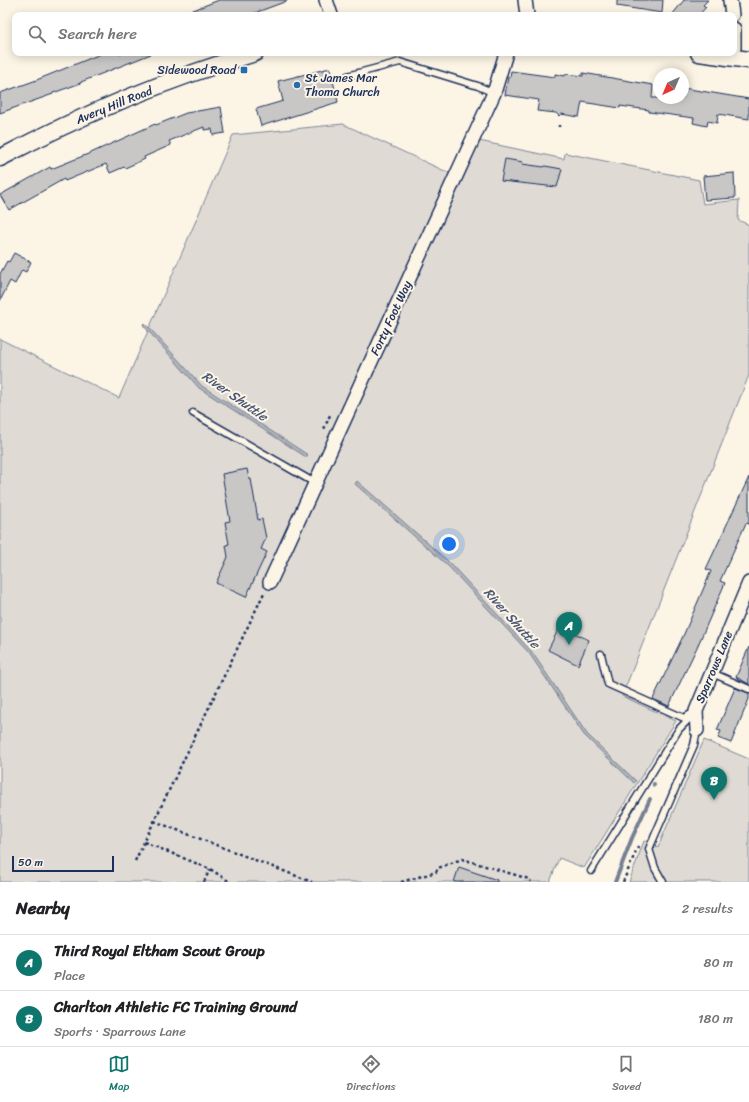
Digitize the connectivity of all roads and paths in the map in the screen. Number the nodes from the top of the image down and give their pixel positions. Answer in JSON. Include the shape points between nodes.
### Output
{"nodes":[{"id":1,"x":326,"y":0,"type":"edge"},
{"id":2,"x":525,"y":0,"type":"edge"},
{"id":3,"x":730,"y":0,"type":"edge"},
{"id":4,"x":330,"y":12,"type":"edge"},
{"id":5,"x":527,"y":12,"type":"edge"},
{"id":6,"x":732,"y":12,"type":"edge"},
{"id":7,"x":246,"y":56,"type":"edge"},
{"id":8,"x":505,"y":56,"type":"edge"},
{"id":9,"x":347,"y":76,"type":"dead end"},
{"id":10,"x":494,"y":93,"type":"junction"},
{"id":11,"x":0,"y":158,"type":"edge"},
{"id":12,"x":193,"y":413,"type":"dead end"},
{"id":13,"x":315,"y":483,"type":"junction"},
{"id":14,"x":270,"y":582,"type":"joint"},
{"id":15,"x":749,"y":583,"type":"edge"},
{"id":16,"x":601,"y":654,"type":"dead end"},
{"id":17,"x":712,"y":673,"type":"junction"},
{"id":18,"x":749,"y":689,"type":"edge"},
{"id":19,"x":696,"y":711,"type":"junction"},
{"id":20,"x":698,"y":730,"type":"joint"},
{"id":21,"x":154,"y":821,"type":"junction"},
{"id":22,"x":144,"y":842,"type":"junction"},
{"id":23,"x":135,"y":861,"type":"dead end"},
{"id":24,"x":210,"y":868,"type":"junction"},
{"id":25,"x":591,"y":871,"type":"dead end"},
{"id":26,"x":204,"y":882,"type":"edge"},
{"id":27,"x":230,"y":882,"type":"edge"},
{"id":28,"x":312,"y":882,"type":"edge"},
{"id":29,"x":401,"y":882,"type":"edge"},
{"id":30,"x":531,"y":882,"type":"edge"},
{"id":31,"x":663,"y":882,"type":"edge"}],
"edges":[{"from":1,"to":4,"type":"street"},
{"from":2,"to":5,"type":"street"},
{"from":3,"to":6,"type":"street"},
{"from":7,"to":11,"type":"street","name":"Avery Hill Road","via":[[214,65],[103,108],[44,134]]},
{"from":8,"to":10,"type":"street","name":"Forty Foot Way"},
{"from":9,"to":10,"type":"lane","via":[[400,62]]},
{"from":10,"to":13,"type":"street","name":"Forty Foot Way"},
{"from":12,"to":13,"type":"lane"},
{"from":13,"to":14,"type":"street","name":"Forty Foot Way"},
{"from":14,"to":21,"type":"path"},
{"from":15,"to":17,"type":"street","name":"Sparrows Lane"},
{"from":16,"to":19,"type":"lane","via":[[608,684],[684,718]]},
{"from":17,"to":18,"type":"lane"},
{"from":17,"to":19,"type":"street","name":"Sparrows Lane"},
{"from":19,"to":20,"type":"street","name":"Sparrows Lane"},
{"from":19,"to":25,"type":"lane","via":[[679,729]]},
{"from":20,"to":31,"type":"lane","via":[[694,745],[649,849]]},
{"from":21,"to":22,"type":"path"},
{"from":21,"to":28,"type":"path"},
{"from":22,"to":23,"type":"path"},
{"from":22,"to":24,"type":"path"},
{"from":24,"to":26,"type":"path"},
{"from":24,"to":27,"type":"path"},
{"from":29,"to":30,"type":"path","via":[[436,872],[438,868],[462,859],[529,879]]}]}
